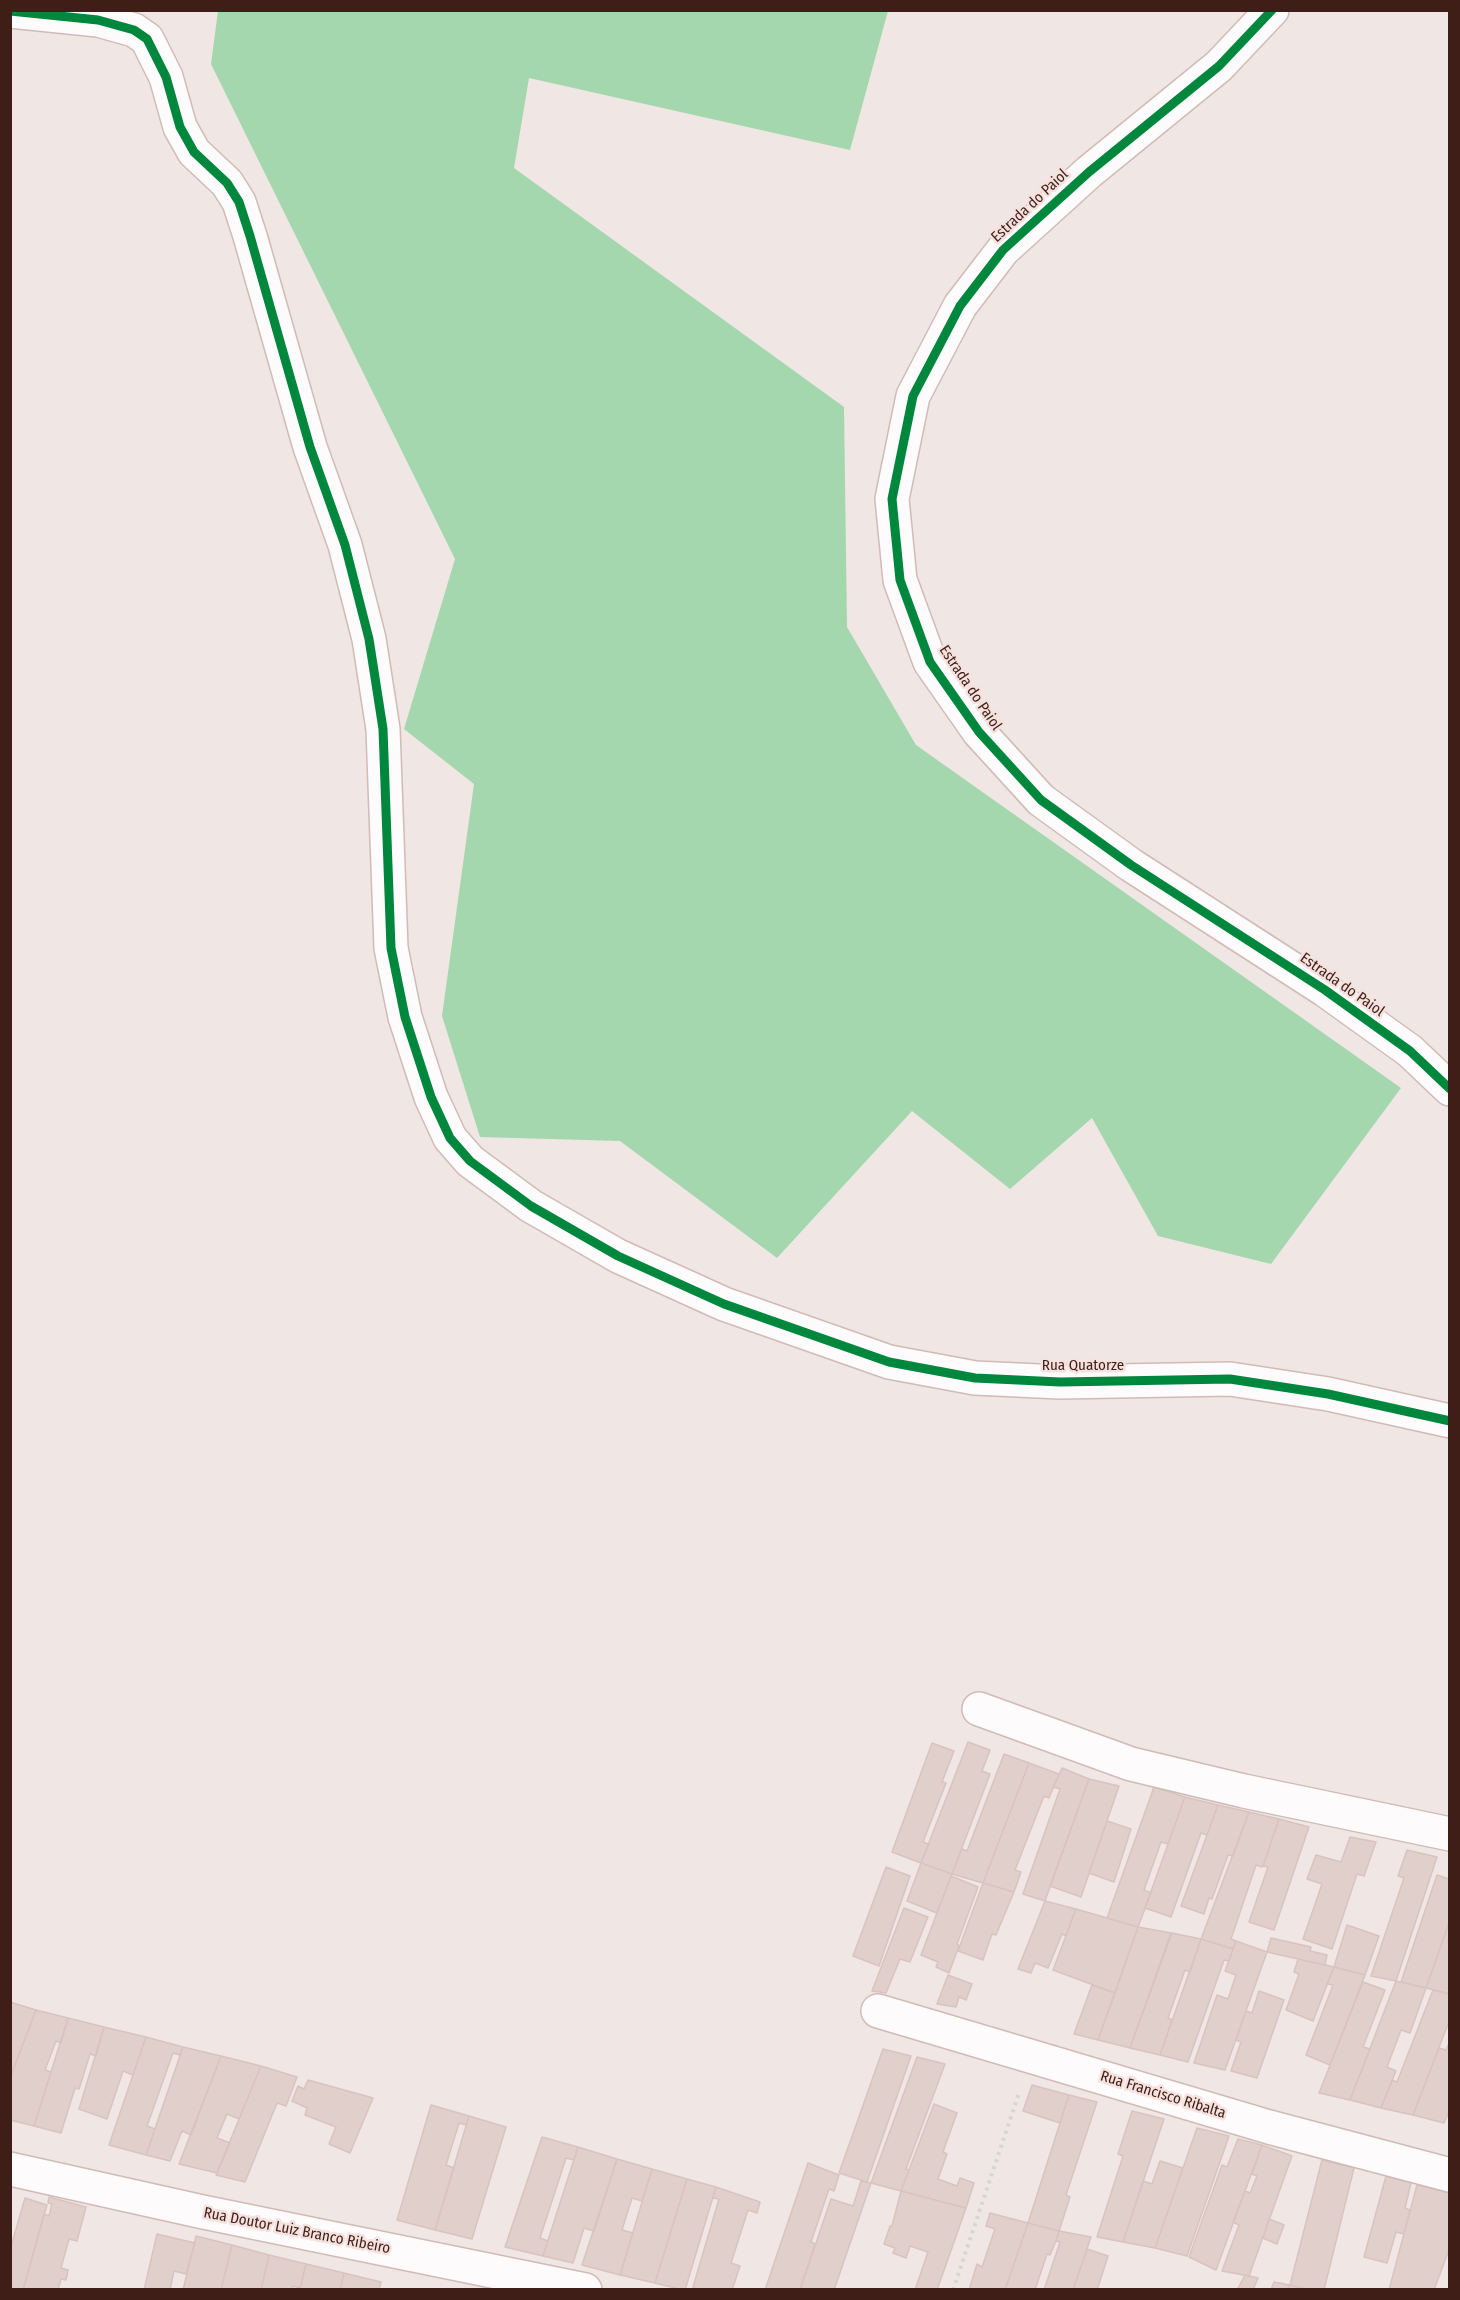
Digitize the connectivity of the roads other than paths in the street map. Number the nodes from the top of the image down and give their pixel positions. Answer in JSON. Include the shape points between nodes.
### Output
{"nodes":[{"id":1,"x":1272,"y":10,"type":"edge"},
{"id":2,"x":10,"y":11,"type":"edge"},
{"id":3,"x":1449,"y":1089,"type":"edge"},
{"id":4,"x":1449,"y":1421,"type":"edge"},
{"id":5,"x":979,"y":1709,"type":"dead end"},
{"id":6,"x":1449,"y":1834,"type":"edge"},
{"id":7,"x":879,"y":2011,"type":"dead end"},
{"id":8,"x":10,"y":2169,"type":"edge"},
{"id":9,"x":1449,"y":2175,"type":"edge"},
{"id":10,"x":585,"y":2289,"type":"edge"}],
"edges":[{"from":1,"to":3,"type":"street","name":"Estrada do Paiol","via":[[1219,66],[1089,172],[1003,250],[960,306],[913,396],[892,499],[900,580],[930,662],[979,732],[1041,800],[1131,865],[1325,990],[1410,1051]]},
{"from":2,"to":4,"type":"street","name":"Rua Quatorze","via":[[98,20],[134,30],[147,39],[166,77],[180,127],[194,152],[227,183],[238,202],[310,447],[345,545],[369,639],[383,729],[390,948],[405,1017],[431,1097],[450,1138],[470,1161],[531,1206],[618,1256],[724,1304],[889,1362],[975,1378],[1060,1382],[1230,1379],[1328,1394]]},
{"from":5,"to":6,"type":"street","via":[[1131,1764]]},
{"from":7,"to":9,"type":"street","name":"Rua Francisco Ribalta","via":[[1269,2127]]},
{"from":8,"to":10,"type":"street","name":"Rua Doutor Luiz Branco Ribeiro"}]}
